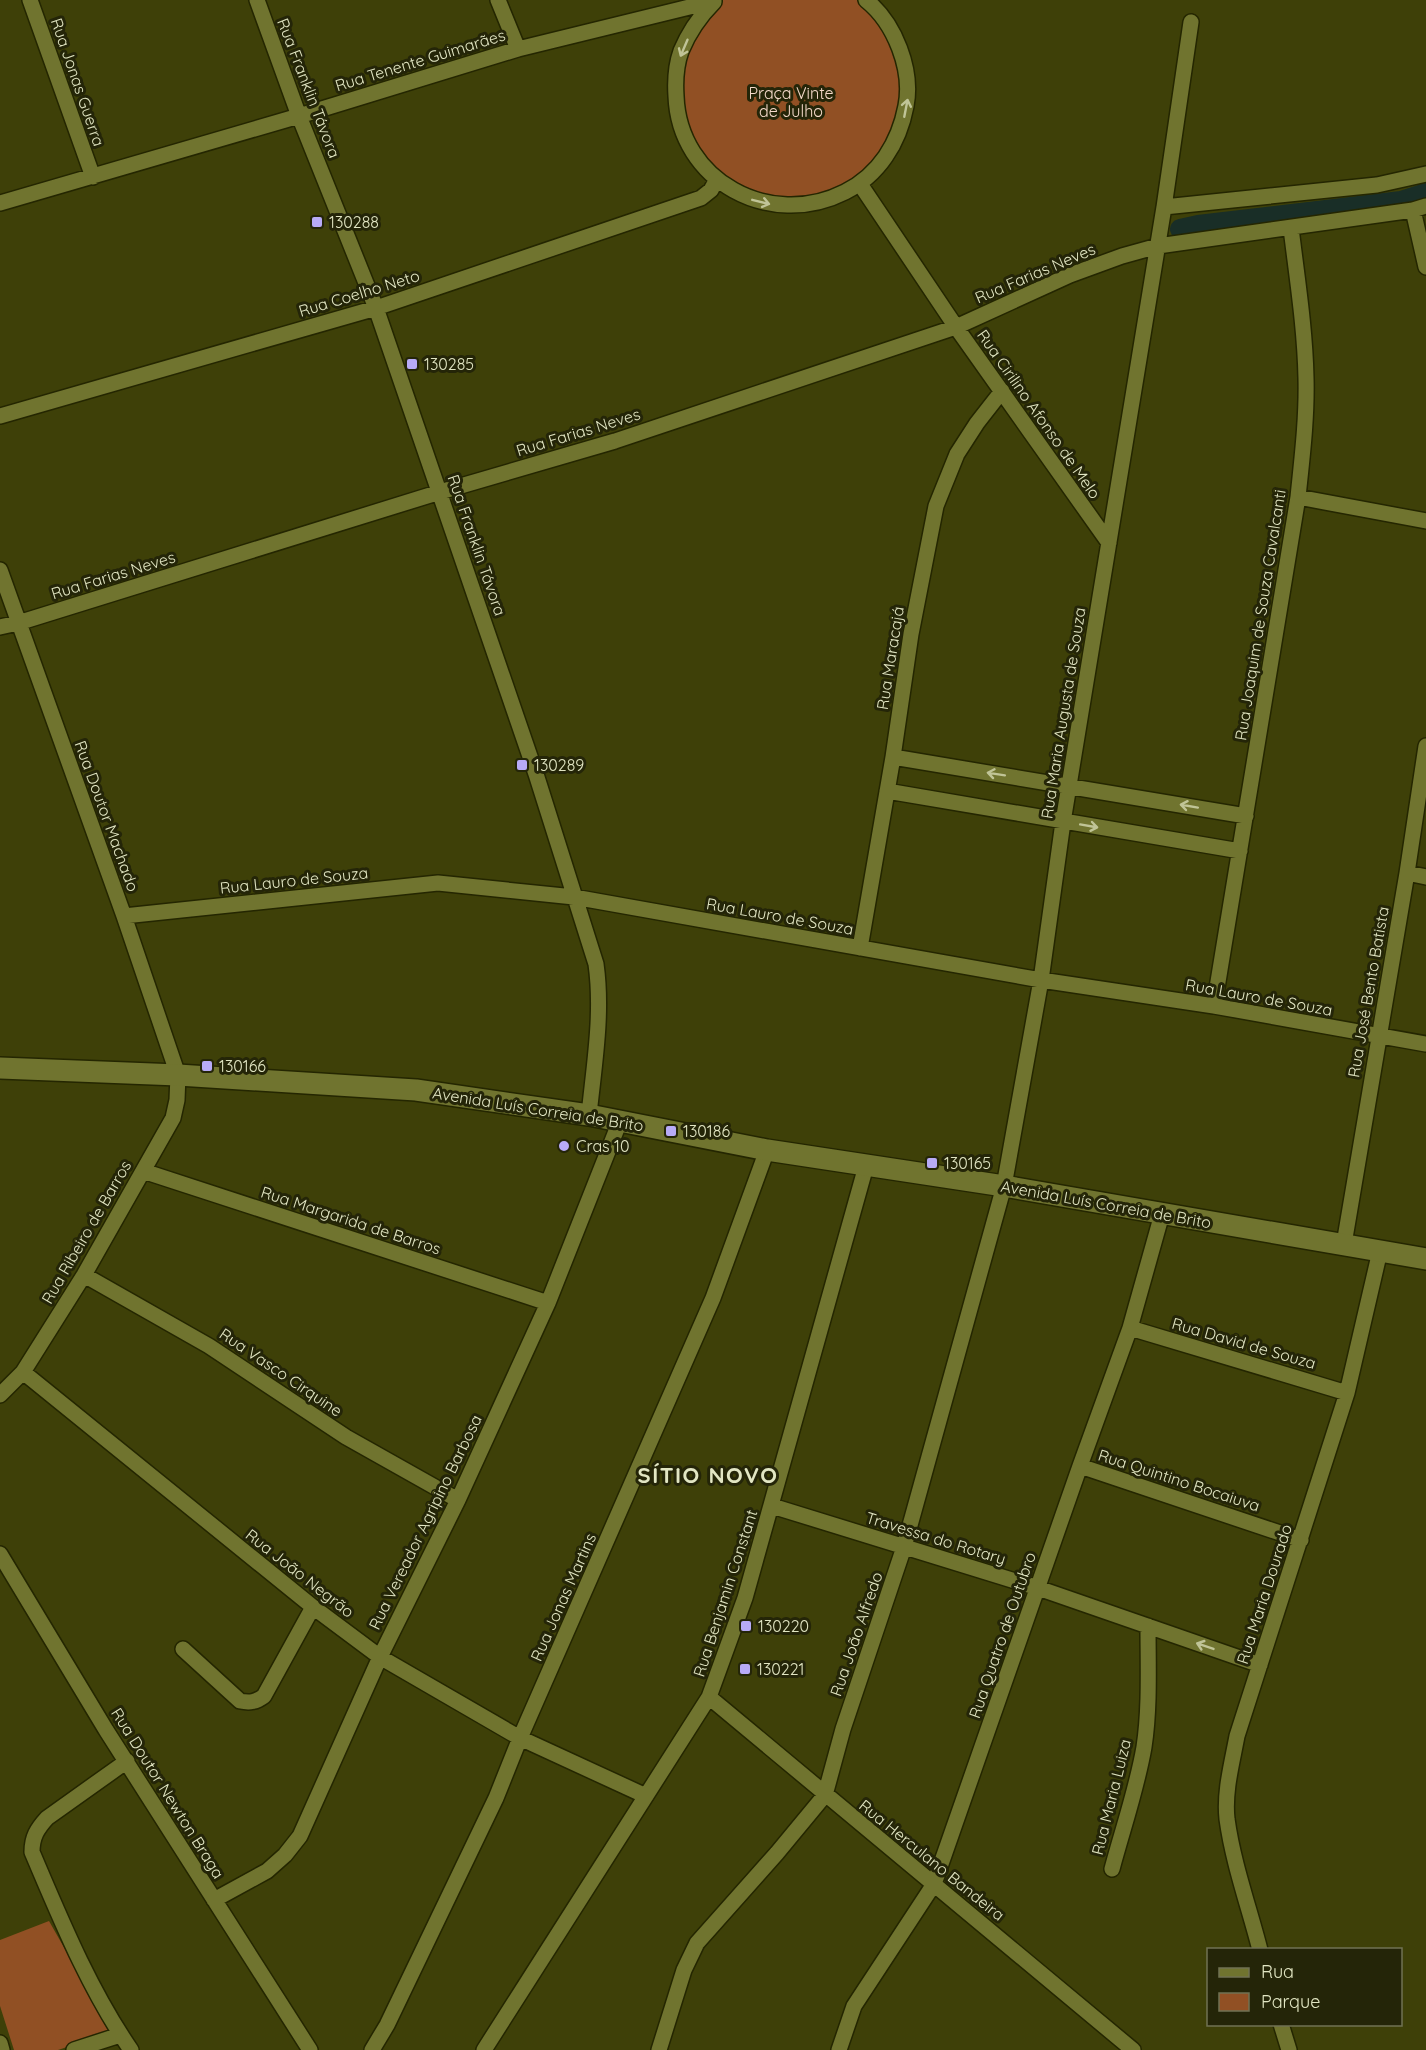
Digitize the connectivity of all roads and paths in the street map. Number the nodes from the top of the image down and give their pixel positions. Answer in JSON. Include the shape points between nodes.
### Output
{"nodes":[{"id":1,"x":30,"y":0,"type":"edge"},
{"id":2,"x":257,"y":0,"type":"edge"},
{"id":3,"x":498,"y":0,"type":"edge"},
{"id":4,"x":866,"y":0,"type":"edge"},
{"id":5,"x":715,"y":1,"type":"edge"},
{"id":6,"x":1191,"y":22,"type":"dead end"},
{"id":7,"x":518,"y":49,"type":"junction"},
{"id":8,"x":300,"y":116,"type":"junction"},
{"id":9,"x":1426,"y":174,"type":"edge"},
{"id":10,"x":93,"y":177,"type":"junction"},
{"id":11,"x":717,"y":179,"type":"junction"},
{"id":12,"x":860,"y":184,"type":"junction"},
{"id":13,"x":0,"y":203,"type":"edge"},
{"id":14,"x":1164,"y":207,"type":"junction"},
{"id":15,"x":1419,"y":208,"type":"edge"},
{"id":16,"x":1291,"y":228,"type":"junction"},
{"id":17,"x":1158,"y":246,"type":"junction"},
{"id":18,"x":1426,"y":267,"type":"edge"},
{"id":19,"x":376,"y":308,"type":"junction"},
{"id":20,"x":956,"y":327,"type":"junction"},
{"id":21,"x":1002,"y":391,"type":"junction"},
{"id":22,"x":0,"y":416,"type":"edge"},
{"id":23,"x":440,"y":492,"type":"junction"},
{"id":24,"x":1298,"y":497,"type":"junction"},
{"id":25,"x":1426,"y":521,"type":"edge"},
{"id":26,"x":1109,"y":543,"type":"junction"},
{"id":27,"x":0,"y":570,"type":"edge"},
{"id":28,"x":18,"y":623,"type":"junction"},
{"id":29,"x":0,"y":627,"type":"edge"},
{"id":30,"x":1426,"y":746,"type":"edge"},
{"id":31,"x":893,"y":757,"type":"junction"},
{"id":32,"x":1070,"y":786,"type":"junction"},
{"id":33,"x":887,"y":791,"type":"junction"},
{"id":34,"x":1246,"y":816,"type":"junction"},
{"id":35,"x":1063,"y":822,"type":"junction"},
{"id":36,"x":1240,"y":851,"type":"junction"},
{"id":37,"x":1407,"y":873,"type":"junction"},
{"id":38,"x":1426,"y":877,"type":"edge"},
{"id":39,"x":574,"y":897,"type":"junction"},
{"id":40,"x":124,"y":916,"type":"junction"},
{"id":41,"x":860,"y":948,"type":"junction"},
{"id":42,"x":1041,"y":980,"type":"junction"},
{"id":43,"x":1214,"y":1006,"type":"junction"},
{"id":44,"x":1378,"y":1036,"type":"junction"},
{"id":45,"x":1426,"y":1044,"type":"edge"},
{"id":46,"x":0,"y":1068,"type":"edge"},
{"id":47,"x":178,"y":1076,"type":"junction"},
{"id":48,"x":589,"y":1115,"type":"junction"},
{"id":49,"x":620,"y":1121,"type":"junction"},
{"id":50,"x":767,"y":1150,"type":"junction"},
{"id":51,"x":866,"y":1166,"type":"junction"},
{"id":52,"x":143,"y":1171,"type":"junction"},
{"id":53,"x":1004,"y":1186,"type":"junction"},
{"id":54,"x":1162,"y":1214,"type":"junction"},
{"id":55,"x":1344,"y":1244,"type":"junction"},
{"id":56,"x":1380,"y":1251,"type":"junction"},
{"id":57,"x":1426,"y":1259,"type":"edge"},
{"id":58,"x":84,"y":1275,"type":"junction"},
{"id":59,"x":548,"y":1303,"type":"junction"},
{"id":60,"x":1130,"y":1328,"type":"junction"},
{"id":61,"x":22,"y":1372,"type":"junction"},
{"id":62,"x":1347,"y":1393,"type":"junction"},
{"id":63,"x":0,"y":1395,"type":"edge"},
{"id":64,"x":1080,"y":1466,"type":"junction"},
{"id":65,"x":458,"y":1500,"type":"junction"},
{"id":66,"x":771,"y":1506,"type":"junction"},
{"id":67,"x":1301,"y":1540,"type":"junction"},
{"id":68,"x":904,"y":1547,"type":"junction"},
{"id":69,"x":0,"y":1554,"type":"edge"},
{"id":70,"x":1038,"y":1587,"type":"junction"},
{"id":71,"x":313,"y":1608,"type":"junction"},
{"id":72,"x":1148,"y":1626,"type":"junction"},
{"id":73,"x":183,"y":1649,"type":"dead end"},
{"id":74,"x":380,"y":1657,"type":"junction"},
{"id":75,"x":1260,"y":1665,"type":"junction"},
{"id":76,"x":709,"y":1697,"type":"junction"},
{"id":77,"x":520,"y":1738,"type":"junction"},
{"id":78,"x":127,"y":1761,"type":"junction"},
{"id":79,"x":825,"y":1795,"type":"junction"},
{"id":80,"x":646,"y":1796,"type":"junction"},
{"id":81,"x":1112,"y":1869,"type":"dead end"},
{"id":82,"x":934,"y":1884,"type":"junction"},
{"id":83,"x":214,"y":1900,"type":"junction"},
{"id":84,"x":1259,"y":1948,"type":"edge"},
{"id":85,"x":1281,"y":2026,"type":"edge"},
{"id":86,"x":120,"y":2035,"type":"junction"},
{"id":87,"x":0,"y":2043,"type":"edge"},
{"id":88,"x":2,"y":2050,"type":"edge"},
{"id":89,"x":74,"y":2050,"type":"edge"},
{"id":90,"x":131,"y":2050,"type":"edge"},
{"id":91,"x":310,"y":2050,"type":"edge"},
{"id":92,"x":372,"y":2050,"type":"edge"},
{"id":93,"x":484,"y":2050,"type":"edge"},
{"id":94,"x":658,"y":2050,"type":"edge"},
{"id":95,"x":839,"y":2050,"type":"edge"},
{"id":96,"x":1133,"y":2050,"type":"edge"},
{"id":97,"x":1289,"y":2050,"type":"edge"}],
"edges":[{"from":1,"to":10,"type":"street","name":"Rua Jonas Guerra"},
{"from":2,"to":8,"type":"street","name":"Rua Franklin Távora"},
{"from":3,"to":7,"type":"street"},
{"from":12,"to":4,"type":"street","one_way":true,"via":[[884,161],[902,127],[908,98],[901,50],[885,20]]},
{"from":5,"to":7,"type":"street","name":"Rua Tenente Guimarães"},
{"from":5,"to":11,"type":"street","one_way":true,"via":[[698,18],[681,52],[675,79],[682,130],[693,151]]},
{"from":6,"to":14,"type":"street"},
{"from":7,"to":8,"type":"street","name":"Rua Tenente Guimarães"},
{"from":8,"to":10,"type":"street","name":"Rua Tenente Guimarães"},
{"from":8,"to":19,"type":"street","name":"Rua Franklin Távora"},
{"from":9,"to":14,"type":"street","via":[[1377,185]]},
{"from":10,"to":13,"type":"street","name":"Rua Tenente Guimarães"},
{"from":11,"to":12,"type":"street","one_way":true,"via":[[749,198],[778,206],[828,201]]},
{"from":11,"to":19,"type":"street","name":"Rua Coelho Neto","via":[[702,198]]},
{"from":12,"to":20,"type":"street","name":"Rua Cirilino Afonso de Melo"},
{"from":14,"to":17,"type":"street"},
{"from":15,"to":16,"type":"street","name":"Rua Farias Neves"},
{"from":15,"to":18,"type":"street"},
{"from":16,"to":17,"type":"street","name":"Rua Farias Neves"},
{"from":16,"to":24,"type":"street","name":"Rua Joaquim de Souza Cavalcanti","via":[[1306,376]]},
{"from":17,"to":20,"type":"street","name":"Rua Farias Neves","via":[[1070,275]]},
{"from":17,"to":26,"type":"street","name":"Rua Maria Augusta de Souza"},
{"from":19,"to":22,"type":"street","name":"Rua Coelho Neto"},
{"from":19,"to":23,"type":"street","name":"Rua Franklin Távora"},
{"from":20,"to":21,"type":"street","name":"Rua Cirilino Afonso de Melo"},
{"from":20,"to":23,"type":"street","name":"Rua Farias Neves","via":[[615,441]]},
{"from":21,"to":26,"type":"street","name":"Rua Cirilino Afonso de Melo"},
{"from":21,"to":31,"type":"street","name":"Rua Maracajá","via":[[957,454],[936,506],[911,634]]},
{"from":23,"to":28,"type":"street","name":"Rua Farias Neves"},
{"from":23,"to":39,"type":"street","name":"Rua Franklin Távora"},
{"from":24,"to":25,"type":"street"},
{"from":24,"to":34,"type":"street","name":"Rua Joaquim de Souza Cavalcanti"},
{"from":26,"to":32,"type":"street","name":"Rua Maria Augusta de Souza"},
{"from":27,"to":28,"type":"street","name":"Rua Doutor Machado"},
{"from":28,"to":29,"type":"street","name":"Rua Farias Neves"},
{"from":28,"to":40,"type":"street","name":"Rua Doutor Machado"},
{"from":30,"to":37,"type":"street","name":"Rua José Bento Batista"},
{"from":32,"to":31,"type":"street","one_way":true},
{"from":31,"to":33,"type":"street","name":"Rua Maracajá"},
{"from":34,"to":32,"type":"street","one_way":true},
{"from":32,"to":35,"type":"street","name":"Rua Maria Augusta de Souza"},
{"from":33,"to":35,"type":"street"},
{"from":33,"to":41,"type":"street","name":"Rua Maracajá"},
{"from":34,"to":36,"type":"street","name":"Rua Joaquim de Souza Cavalcanti"},
{"from":35,"to":36,"type":"street","one_way":true},
{"from":35,"to":42,"type":"street","name":"Rua Maria Augusta de Souza"},
{"from":36,"to":43,"type":"street","name":"Rua Joaquim de Souza Cavalcanti"},
{"from":37,"to":38,"type":"street"},
{"from":37,"to":44,"type":"street","name":"Rua José Bento Batista"},
{"from":39,"to":40,"type":"street","name":"Rua Lauro de Souza","via":[[438,883]]},
{"from":39,"to":41,"type":"street","name":"Rua Lauro de Souza"},
{"from":39,"to":48,"type":"street","name":"Rua Franklin Távora","via":[[596,964],[599,986]]},
{"from":40,"to":47,"type":"street","name":"Rua Doutor Machado"},
{"from":41,"to":42,"type":"street","name":"Rua Lauro de Souza"},
{"from":42,"to":43,"type":"street","name":"Rua Lauro de Souza"},
{"from":42,"to":53,"type":"street","name":"Rua Maria Augusta de Souza"},
{"from":43,"to":44,"type":"street","name":"Rua Lauro de Souza"},
{"from":44,"to":45,"type":"street","name":"Rua Lauro de Souza"},
{"from":44,"to":55,"type":"street","name":"Rua José Bento Batista"},
{"from":46,"to":47,"type":"main road","name":"Avenida Luís Correia de Brito"},
{"from":47,"to":48,"type":"main road","name":"Avenida Luís Correia de Brito","via":[[416,1090]]},
{"from":47,"to":52,"type":"street","name":"Rua Ribeiro de Barros","via":[[173,1118]]},
{"from":48,"to":49,"type":"main road","name":"Avenida Luís Correia de Brito"},
{"from":49,"to":50,"type":"main road","name":"Avenida Luís Correia de Brito"},
{"from":49,"to":59,"type":"street","name":"Rua Vereador Agripino Barbosa"},
{"from":50,"to":51,"type":"main road","name":"Avenida Luís Correia de Brito"},
{"from":50,"to":77,"type":"street","name":"Rua Jonas Martins","via":[[709,1308]]},
{"from":51,"to":53,"type":"main road","name":"Avenida Luís Correia de Brito"},
{"from":51,"to":66,"type":"street","name":"Rua Benjamin Constant"},
{"from":52,"to":58,"type":"street","name":"Rua Ribeiro de Barros"},
{"from":52,"to":59,"type":"street","name":"Rua Margarida de Barros"},
{"from":53,"to":54,"type":"main road","name":"Avenida Luís Correia de Brito"},
{"from":53,"to":68,"type":"street","name":"Rua João Alfredo"},
{"from":54,"to":55,"type":"main road","name":"Avenida Luís Correia de Brito"},
{"from":54,"to":60,"type":"street","name":"Rua Quatro de Outubro"},
{"from":55,"to":56,"type":"main road","name":"Avenida Luís Correia de Brito"},
{"from":56,"to":57,"type":"main road","name":"Avenida Luís Correia de Brito"},
{"from":56,"to":62,"type":"street","name":"Rua Maria Dourado"},
{"from":58,"to":61,"type":"street","name":"Rua Ribeiro de Barros"},
{"from":58,"to":65,"type":"street","name":"Rua Vasco Cirquine","via":[[209,1346],[346,1437]]},
{"from":59,"to":65,"type":"street","name":"Rua Vereador Agripino Barbosa"},
{"from":60,"to":62,"type":"street","name":"Rua David de Souza"},
{"from":60,"to":64,"type":"street","name":"Rua Quatro de Outubro"},
{"from":61,"to":63,"type":"street","name":"Rua Ribeiro de Barros"},
{"from":61,"to":71,"type":"street","name":"Rua João Negrão"},
{"from":62,"to":67,"type":"street","name":"Rua Maria Dourado"},
{"from":64,"to":67,"type":"street","name":"Rua Quintino Bocaiuva"},
{"from":64,"to":70,"type":"street","name":"Rua Quatro de Outubro"},
{"from":65,"to":74,"type":"street","name":"Rua Vereador Agripino Barbosa"},
{"from":66,"to":68,"type":"street","name":"Travessa do Rotary"},
{"from":66,"to":76,"type":"street","name":"Rua Benjamin Constant","via":[[745,1598]]},
{"from":67,"to":75,"type":"street","name":"Rua Maria Dourado"},
{"from":68,"to":70,"type":"street","name":"Travessa do Rotary"},
{"from":68,"to":79,"type":"street","name":"Rua João Alfredo"},
{"from":69,"to":78,"type":"street","name":"Rua Doutor Newton Braga"},
{"from":70,"to":72,"type":"street","name":"Travessa do Rotary"},
{"from":70,"to":82,"type":"street","name":"Rua Quatro de Outubro"},
{"from":71,"to":73,"type":"street","via":[[264,1696],[257,1701],[240,1701]]},
{"from":71,"to":74,"type":"street","name":"Rua João Negrão"},
{"from":75,"to":72,"type":"street","name":"Travessa do Rotary","one_way":true},
{"from":72,"to":81,"type":"street","name":"Rua Maria Luiza","via":[[1144,1745]]},
{"from":74,"to":77,"type":"street","name":"Rua João Negrão"},
{"from":74,"to":83,"type":"street","name":"Rua Vereador Agripino Barbosa","via":[[300,1836],[267,1871]]},
{"from":75,"to":84,"type":"street","name":"Rua Maria Dourado","via":[[1237,1736],[1227,1817]]},
{"from":76,"to":79,"type":"street","name":"Rua Herculano Bandeira"},
{"from":76,"to":80,"type":"street","name":"Rua Benjamin Constant"},
{"from":77,"to":80,"type":"street","name":"Rua João Negrão"},
{"from":77,"to":92,"type":"street","name":"Rua Jonas Martins","via":[[496,1798]]},
{"from":78,"to":83,"type":"street","name":"Rua Doutor Newton Braga"},
{"from":78,"to":86,"type":"street","via":[[47,1818],[32,1842],[32,1852],[69,1938]]},
{"from":79,"to":82,"type":"street","name":"Rua Herculano Bandeira"},
{"from":79,"to":94,"type":"street","name":"Rua João Alfredo","via":[[697,1943]]},
{"from":80,"to":93,"type":"street","name":"Rua Benjamin Constant"},
{"from":82,"to":95,"type":"street","name":"Rua Quatro de Outubro","via":[[854,2006]]},
{"from":82,"to":96,"type":"street","name":"Rua Herculano Bandeira"},
{"from":83,"to":91,"type":"street","name":"Rua Doutor Newton Braga"},
{"from":85,"to":97,"type":"street"},
{"from":86,"to":89,"type":"street"},
{"from":86,"to":90,"type":"street"},
{"from":87,"to":88,"type":"street"}]}
